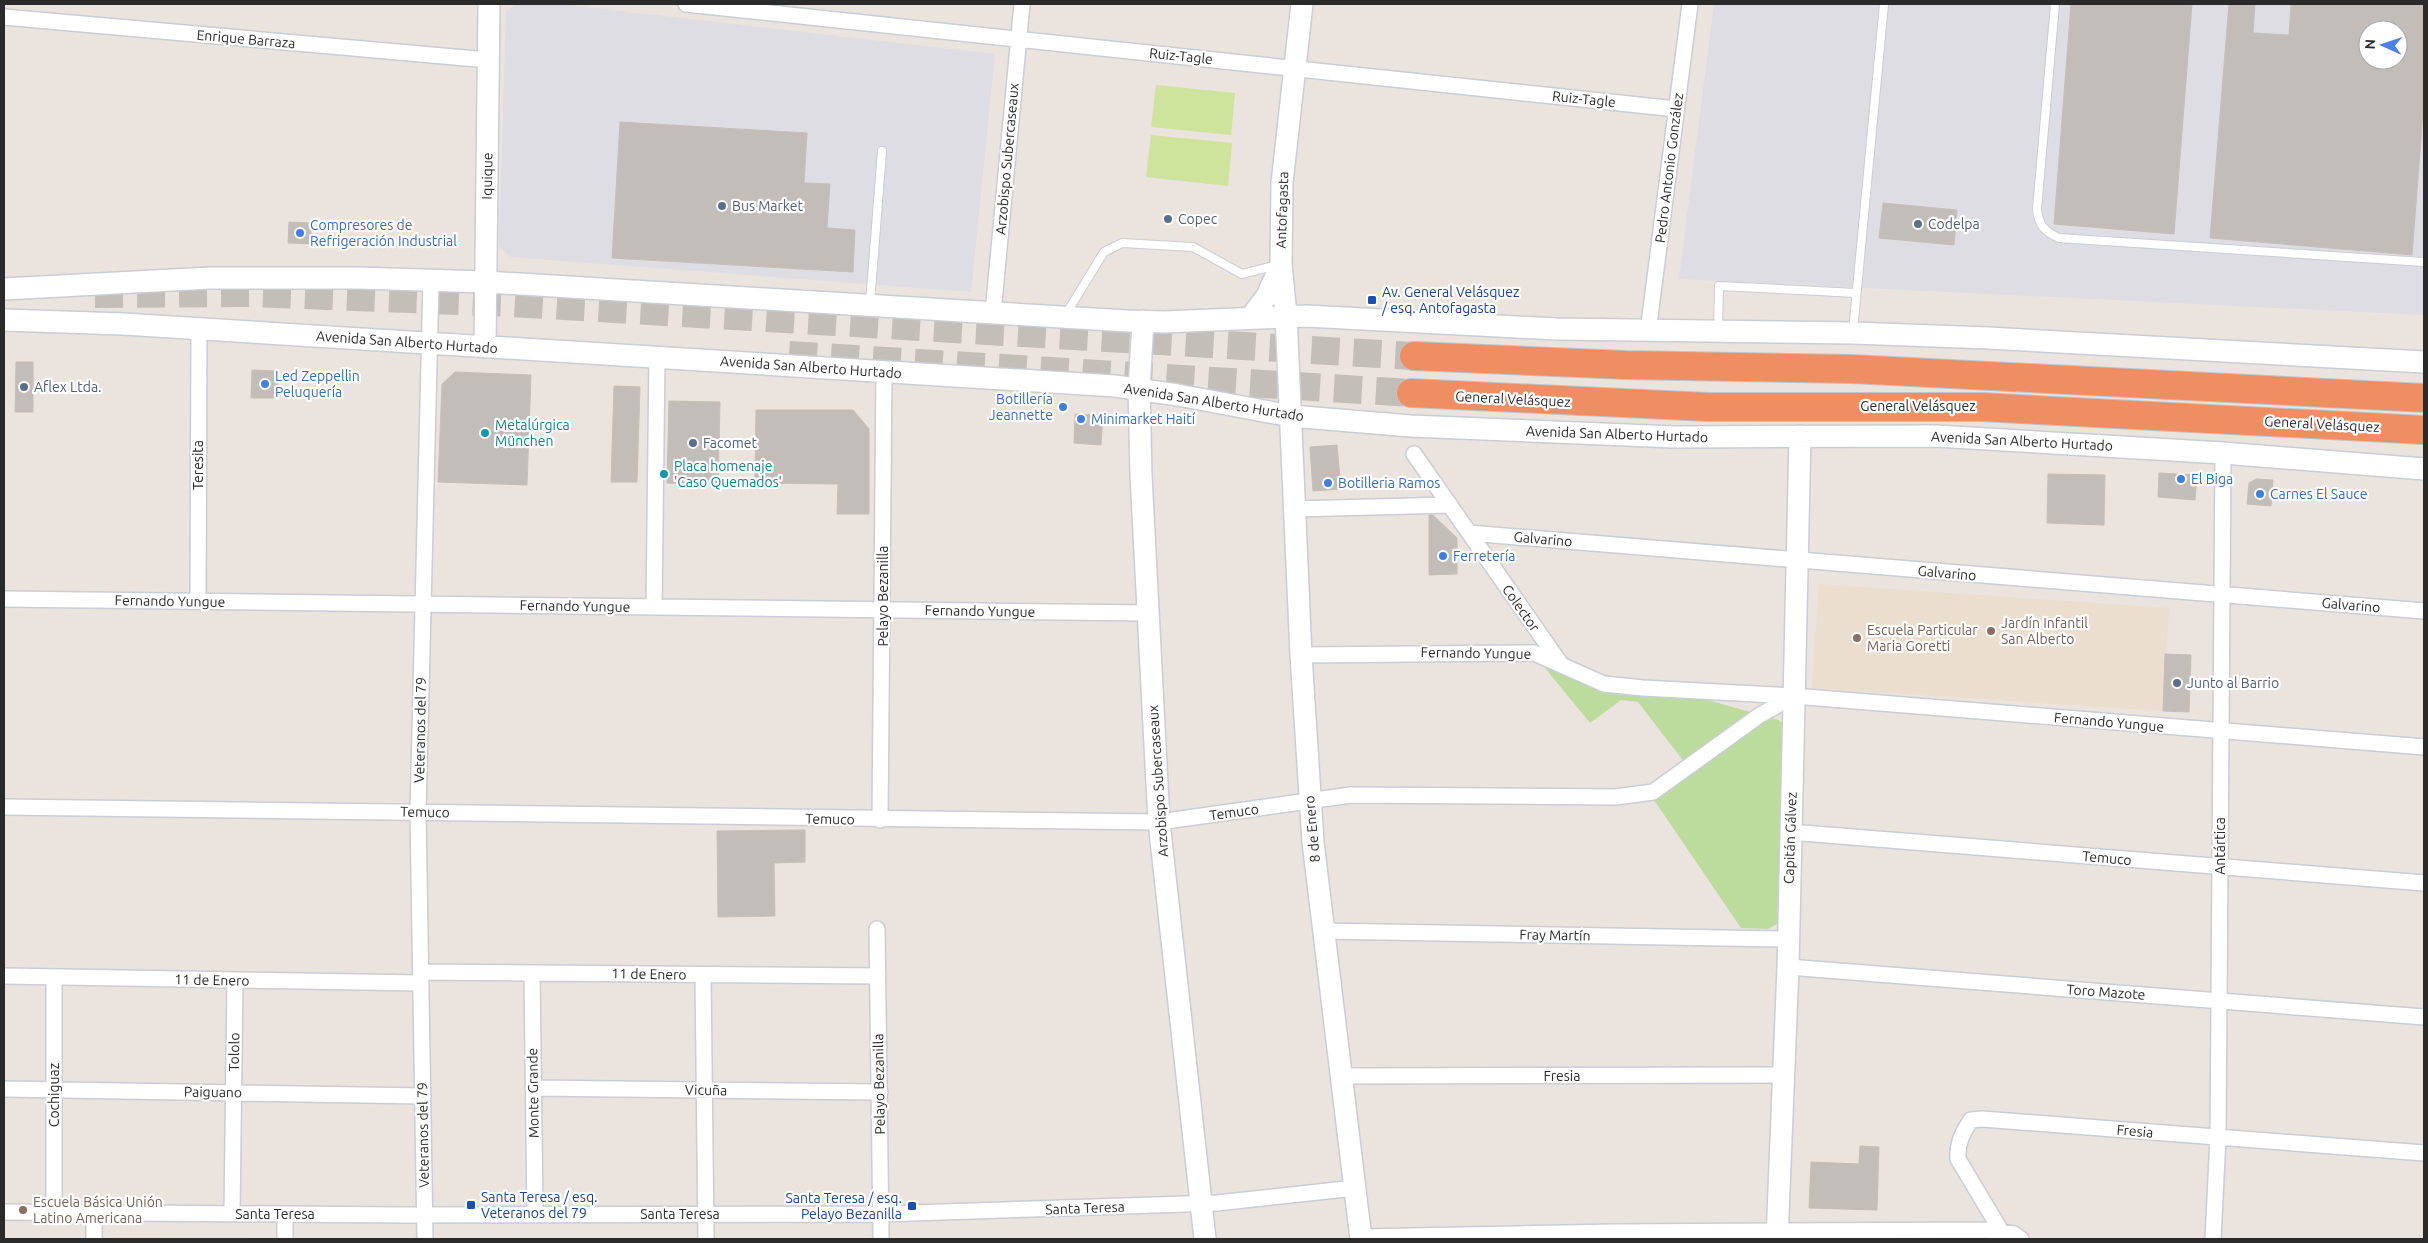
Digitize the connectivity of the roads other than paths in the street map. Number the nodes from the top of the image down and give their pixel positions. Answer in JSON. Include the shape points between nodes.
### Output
{"nodes":[{"id":1,"x":489,"y":4,"type":"edge"},
{"id":2,"x":686,"y":4,"type":"edge"},
{"id":3,"x":1022,"y":4,"type":"edge"},
{"id":4,"x":1302,"y":4,"type":"edge"},
{"id":5,"x":1690,"y":4,"type":"edge"},
{"id":6,"x":1884,"y":4,"type":"edge"},
{"id":7,"x":2055,"y":4,"type":"edge"},
{"id":8,"x":4,"y":17,"type":"edge"},
{"id":9,"x":1019,"y":39,"type":"junction"},
{"id":10,"x":488,"y":60,"type":"junction"},
{"id":11,"x":1295,"y":68,"type":"junction"},
{"id":12,"x":1676,"y":109,"type":"junction"},
{"id":13,"x":882,"y":151,"type":"dead end"},
{"id":14,"x":2424,"y":262,"type":"edge"},
{"id":15,"x":1281,"y":264,"type":"junction"},
{"id":16,"x":431,"y":281,"type":"junction"},
{"id":17,"x":486,"y":282,"type":"junction"},
{"id":18,"x":4,"y":289,"type":"edge"},
{"id":19,"x":1856,"y":293,"type":"junction"},
{"id":20,"x":870,"y":306,"type":"junction"},
{"id":21,"x":992,"y":314,"type":"junction"},
{"id":22,"x":1286,"y":315,"type":"junction"},
{"id":23,"x":1251,"y":317,"type":"junction"},
{"id":24,"x":1064,"y":318,"type":"junction"},
{"id":25,"x":4,"y":320,"type":"edge"},
{"id":26,"x":1143,"y":321,"type":"junction"},
{"id":27,"x":199,"y":329,"type":"junction"},
{"id":28,"x":1648,"y":332,"type":"junction"},
{"id":29,"x":1718,"y":332,"type":"junction"},
{"id":30,"x":1853,"y":333,"type":"junction"},
{"id":31,"x":429,"y":344,"type":"junction"},
{"id":32,"x":484,"y":347,"type":"junction"},
{"id":33,"x":1414,"y":356,"type":"tunnel mouth"},
{"id":34,"x":657,"y":357,"type":"junction"},
{"id":35,"x":2424,"y":362,"type":"edge"},
{"id":36,"x":884,"y":372,"type":"junction"},
{"id":37,"x":1139,"y":388,"type":"junction"},
{"id":38,"x":1411,"y":394,"type":"tunnel mouth"},
{"id":39,"x":2424,"y":398,"type":"edge"},
{"id":40,"x":1290,"y":416,"type":"junction"},
{"id":41,"x":2357,"y":426,"type":"junction"},
{"id":42,"x":2424,"y":430,"type":"edge"},
{"id":43,"x":1800,"y":436,"type":"junction"},
{"id":44,"x":2424,"y":436,"type":"edge"},
{"id":45,"x":2223,"y":453,"type":"junction"},
{"id":46,"x":1414,"y":454,"type":"dead end"},
{"id":47,"x":2424,"y":469,"type":"edge"},
{"id":48,"x":1450,"y":505,"type":"junction"},
{"id":49,"x":1294,"y":509,"type":"junction"},
{"id":50,"x":1470,"y":533,"type":"junction"},
{"id":51,"x":1798,"y":561,"type":"junction"},
{"id":52,"x":2222,"y":595,"type":"junction"},
{"id":53,"x":4,"y":599,"type":"edge"},
{"id":54,"x":198,"y":602,"type":"junction"},
{"id":55,"x":423,"y":604,"type":"junction"},
{"id":56,"x":654,"y":607,"type":"junction"},
{"id":57,"x":883,"y":610,"type":"junction"},
{"id":58,"x":2424,"y":611,"type":"edge"},
{"id":59,"x":1147,"y":613,"type":"junction"},
{"id":60,"x":1301,"y":655,"type":"junction"},
{"id":61,"x":1560,"y":663,"type":"junction"},
{"id":62,"x":1794,"y":696,"type":"junction"},
{"id":63,"x":2221,"y":731,"type":"junction"},
{"id":64,"x":2424,"y":748,"type":"edge"},
{"id":65,"x":1310,"y":801,"type":"junction"},
{"id":66,"x":4,"y":807,"type":"edge"},
{"id":67,"x":418,"y":812,"type":"junction"},
{"id":68,"x":880,"y":820,"type":"junction"},
{"id":69,"x":1159,"y":822,"type":"junction"},
{"id":70,"x":1790,"y":832,"type":"junction"},
{"id":71,"x":2220,"y":867,"type":"junction"},
{"id":72,"x":2424,"y":883,"type":"edge"},
{"id":73,"x":877,"y":929,"type":"dead end"},
{"id":74,"x":1323,"y":931,"type":"junction"},
{"id":75,"x":1787,"y":939,"type":"junction"},
{"id":76,"x":1788,"y":967,"type":"junction"},
{"id":77,"x":532,"y":973,"type":"junction"},
{"id":78,"x":703,"y":975,"type":"junction"},
{"id":79,"x":4,"y":976,"type":"edge"},
{"id":80,"x":878,"y":976,"type":"junction"},
{"id":81,"x":54,"y":977,"type":"junction"},
{"id":82,"x":421,"y":978,"type":"junction"},
{"id":83,"x":235,"y":980,"type":"junction"},
{"id":84,"x":2219,"y":1001,"type":"junction"},
{"id":85,"x":2424,"y":1017,"type":"edge"},
{"id":86,"x":1783,"y":1075,"type":"junction"},
{"id":87,"x":1340,"y":1076,"type":"junction"},
{"id":88,"x":533,"y":1088,"type":"junction"},
{"id":89,"x":4,"y":1089,"type":"edge"},
{"id":90,"x":54,"y":1090,"type":"junction"},
{"id":91,"x":705,"y":1090,"type":"junction"},
{"id":92,"x":880,"y":1092,"type":"junction"},
{"id":93,"x":234,"y":1093,"type":"junction"},
{"id":94,"x":423,"y":1096,"type":"junction"},
{"id":95,"x":2218,"y":1138,"type":"junction"},
{"id":96,"x":2424,"y":1153,"type":"edge"},
{"id":97,"x":1355,"y":1188,"type":"junction"},
{"id":98,"x":1200,"y":1204,"type":"junction"},
{"id":99,"x":4,"y":1212,"type":"edge"},
{"id":100,"x":54,"y":1212,"type":"junction"},
{"id":101,"x":94,"y":1213,"type":"junction"},
{"id":102,"x":232,"y":1214,"type":"junction"},
{"id":103,"x":285,"y":1214,"type":"junction"},
{"id":104,"x":535,"y":1214,"type":"junction"},
{"id":105,"x":706,"y":1214,"type":"junction"},
{"id":106,"x":881,"y":1214,"type":"junction"},
{"id":107,"x":424,"y":1215,"type":"junction"},
{"id":108,"x":1993,"y":1234,"type":"edge"},
{"id":109,"x":1778,"y":1235,"type":"edge"},
{"id":110,"x":1361,"y":1238,"type":"edge"},
{"id":111,"x":94,"y":1239,"type":"edge"},
{"id":112,"x":285,"y":1239,"type":"edge"},
{"id":113,"x":425,"y":1239,"type":"edge"},
{"id":114,"x":706,"y":1239,"type":"edge"},
{"id":115,"x":882,"y":1239,"type":"edge"},
{"id":116,"x":1205,"y":1239,"type":"edge"},
{"id":117,"x":2021,"y":1239,"type":"edge"},
{"id":118,"x":2214,"y":1239,"type":"edge"}],
"edges":[{"from":1,"to":10,"type":"main road","name":"Iquique"},
{"from":2,"to":9,"type":"street","name":"Ruiz-Tagle"},
{"from":3,"to":9,"type":"street","name":"Arzobispo Subercaseaux"},
{"from":4,"to":11,"type":"main road","name":"Antofagasta"},
{"from":5,"to":12,"type":"street","name":"Pedro Antonio González"},
{"from":6,"to":19,"type":"lane"},
{"from":7,"to":14,"type":"lane","via":[[2037,208],[2039,223],[2046,232],[2059,238]]},
{"from":8,"to":10,"type":"street","name":"Enrique Barraza"},
{"from":9,"to":11,"type":"street","name":"Ruiz-Tagle"},
{"from":9,"to":21,"type":"street","name":"Arzobispo Subercaseaux"},
{"from":10,"to":17,"type":"main road","name":"Iquique"},
{"from":11,"to":12,"type":"street","name":"Ruiz-Tagle"},
{"from":11,"to":15,"type":"main road","name":"Antofagasta","via":[[1282,183]]},
{"from":12,"to":28,"type":"street","name":"Pedro Antonio González"},
{"from":13,"to":20,"type":"lane"},
{"from":15,"to":22,"type":"main road","name":"Antofagasta"},
{"from":15,"to":23,"type":"main road","via":[[1267,296]]},
{"from":15,"to":24,"type":"lane","via":[[1242,274],[1193,247],[1122,244],[1104,252]]},
{"from":16,"to":17,"type":"main road"},
{"from":16,"to":18,"type":"main road","via":[[288,276]]},
{"from":16,"to":31,"type":"street","name":"Veteranos del 79"},
{"from":17,"to":20,"type":"main road"},
{"from":17,"to":32,"type":"main road","name":"Iquique"},
{"from":19,"to":29,"type":"lane","via":[[1719,286]]},
{"from":19,"to":30,"type":"lane"},
{"from":20,"to":21,"type":"main road"},
{"from":21,"to":24,"type":"main road"},
{"from":22,"to":23,"type":"main road"},
{"from":22,"to":28,"type":"main road"},
{"from":22,"to":40,"type":"main road","name":"Antofagasta"},
{"from":23,"to":26,"type":"main road"},
{"from":24,"to":26,"type":"main road"},
{"from":25,"to":27,"type":"main road","name":"Avenida San Alberto Hurtado"},
{"from":26,"to":37,"type":"main road","name":"Arzobispo Subercaseaux"},
{"from":27,"to":31,"type":"main road","name":"Avenida San Alberto Hurtado"},
{"from":27,"to":54,"type":"street","name":"Teresita"},
{"from":28,"to":29,"type":"main road"},
{"from":29,"to":30,"type":"main road"},
{"from":30,"to":35,"type":"main road"},
{"from":31,"to":32,"type":"main road","name":"Avenida San Alberto Hurtado"},
{"from":31,"to":55,"type":"street","name":"Veteranos del 79"},
{"from":32,"to":34,"type":"main road","name":"Avenida San Alberto Hurtado"},
{"from":33,"to":39,"type":"highway","via":[[1880,371]]},
{"from":34,"to":36,"type":"main road","name":"Avenida San Alberto Hurtado"},
{"from":34,"to":56,"type":"street"},
{"from":36,"to":37,"type":"main road","name":"Avenida San Alberto Hurtado"},
{"from":36,"to":57,"type":"street","name":"Pelayo Bezanilla"},
{"from":37,"to":40,"type":"main road","name":"Avenida San Alberto Hurtado"},
{"from":37,"to":59,"type":"main road","name":"Arzobispo Subercaseaux"},
{"from":38,"to":41,"type":"highway","name":"General Velásquez","via":[[1708,407],[1981,407]]},
{"from":40,"to":43,"type":"main road","name":"Avenida San Alberto Hurtado","via":[[1410,426],[1607,435]]},
{"from":40,"to":49,"type":"main road","name":"8 de Enero"},
{"from":41,"to":42,"type":"highway","name":"General Velásquez"},
{"from":41,"to":44,"type":"highway"},
{"from":43,"to":45,"type":"main road","name":"Avenida San Alberto Hurtado","via":[[1936,436]]},
{"from":43,"to":51,"type":"main road","name":"Capitán Gálvez"},
{"from":45,"to":47,"type":"main road","name":"Avenida San Alberto Hurtado"},
{"from":45,"to":52,"type":"street","name":"Antártica"},
{"from":46,"to":48,"type":"street","name":"Colector"},
{"from":48,"to":49,"type":"street"},
{"from":48,"to":50,"type":"street","name":"Colector"},
{"from":49,"to":60,"type":"main road","name":"8 de Enero"},
{"from":50,"to":51,"type":"street","name":"Galvarino"},
{"from":50,"to":61,"type":"street","name":"Colector"},
{"from":51,"to":52,"type":"street","name":"Galvarino"},
{"from":51,"to":62,"type":"main road","name":"Capitán Gálvez"},
{"from":52,"to":58,"type":"street","name":"Galvarino"},
{"from":52,"to":63,"type":"street","name":"Antártica"},
{"from":53,"to":54,"type":"street","name":"Fernando Yungue"},
{"from":54,"to":55,"type":"street","name":"Fernando Yungue"},
{"from":55,"to":56,"type":"street","name":"Fernando Yungue"},
{"from":55,"to":67,"type":"street","name":"Veteranos del 79"},
{"from":56,"to":57,"type":"street","name":"Fernando Yungue"},
{"from":57,"to":59,"type":"street","name":"Fernando Yungue"},
{"from":57,"to":68,"type":"street","name":"Pelayo Bezanilla"},
{"from":59,"to":69,"type":"main road","name":"Arzobispo Subercaseaux"},
{"from":60,"to":61,"type":"street","name":"Fernando Yungue","via":[[1534,653]]},
{"from":60,"to":65,"type":"main road","name":"8 de Enero"},
{"from":61,"to":62,"type":"street","name":"Fernando Yungue","via":[[1604,684]]},
{"from":62,"to":63,"type":"street","name":"Fernando Yungue"},
{"from":62,"to":65,"type":"street","name":"Temuco","via":[[1760,714],[1653,792],[1616,797],[1351,795]]},
{"from":62,"to":70,"type":"main road","name":"Capitán Gálvez"},
{"from":63,"to":64,"type":"street","name":"Fernando Yungue"},
{"from":63,"to":71,"type":"street","name":"Antártica"},
{"from":65,"to":69,"type":"street","name":"Temuco"},
{"from":65,"to":74,"type":"main road","name":"8 de Enero"},
{"from":66,"to":67,"type":"street","name":"Temuco"},
{"from":67,"to":68,"type":"street","name":"Temuco"},
{"from":67,"to":82,"type":"street","name":"Veteranos del 79"},
{"from":68,"to":69,"type":"street","name":"Temuco"},
{"from":69,"to":98,"type":"main road","name":"Arzobispo Subercaseaux"},
{"from":70,"to":71,"type":"street","name":"Temuco"},
{"from":70,"to":75,"type":"main road","name":"Capitán Gálvez"},
{"from":71,"to":72,"type":"street","name":"Temuco"},
{"from":71,"to":84,"type":"street","name":"Antártica"},
{"from":73,"to":80,"type":"street","name":"Pelayo Bezanilla"},
{"from":74,"to":75,"type":"street","name":"Fray Martín"},
{"from":74,"to":87,"type":"main road","name":"8 de Enero"},
{"from":75,"to":76,"type":"main road","name":"Capitán Gálvez"},
{"from":76,"to":84,"type":"street","name":"Toro Mazote"},
{"from":76,"to":86,"type":"main road","name":"Capitán Gálvez"},
{"from":77,"to":78,"type":"street","name":"11 de Enero"},
{"from":77,"to":82,"type":"street","name":"11 de Enero"},
{"from":77,"to":88,"type":"street","name":"Monte Grande"},
{"from":78,"to":80,"type":"street","name":"11 de Enero"},
{"from":78,"to":91,"type":"street"},
{"from":79,"to":81,"type":"street","name":"11 de Enero"},
{"from":80,"to":92,"type":"street","name":"Pelayo Bezanilla"},
{"from":81,"to":83,"type":"street","name":"11 de Enero"},
{"from":81,"to":90,"type":"street","name":"Cochiguaz"},
{"from":82,"to":83,"type":"street","name":"11 de Enero"},
{"from":82,"to":94,"type":"street","name":"Veteranos del 79"},
{"from":83,"to":93,"type":"street","name":"Tololo"},
{"from":84,"to":85,"type":"street","name":"Toro Mazote"},
{"from":84,"to":95,"type":"street","name":"Antártica"},
{"from":86,"to":87,"type":"street","name":"Fresia"},
{"from":86,"to":109,"type":"main road","name":"Capitán Gálvez"},
{"from":87,"to":97,"type":"main road","name":"8 de Enero"},
{"from":88,"to":91,"type":"street","name":"Vicuña"},
{"from":88,"to":104,"type":"street","name":"Monte Grande"},
{"from":89,"to":90,"type":"street","name":"Paiguano"},
{"from":90,"to":93,"type":"street","name":"Paiguano"},
{"from":90,"to":100,"type":"street","name":"Cochiguaz"},
{"from":91,"to":92,"type":"street","name":"Vicuña"},
{"from":91,"to":105,"type":"street"},
{"from":92,"to":106,"type":"street","name":"Pelayo Bezanilla"},
{"from":93,"to":94,"type":"street","name":"Paiguano"},
{"from":93,"to":102,"type":"street","name":"Tololo"},
{"from":94,"to":107,"type":"street","name":"Veteranos del 79"},
{"from":95,"to":96,"type":"street","name":"Fresia"},
{"from":95,"to":108,"type":"street","name":"Fresia","via":[[1971,1120],[1961,1137],[1958,1159]]},
{"from":95,"to":118,"type":"street","name":"Antártica"},
{"from":97,"to":98,"type":"street","name":"Santa Teresa"},
{"from":97,"to":110,"type":"main road","name":"8 de Enero"},
{"from":98,"to":106,"type":"street","name":"Santa Teresa"},
{"from":98,"to":116,"type":"main road","name":"Arzobispo Subercaseaux"},
{"from":99,"to":100,"type":"street","name":"Santa Teresa"},
{"from":100,"to":101,"type":"street","name":"Santa Teresa"},
{"from":101,"to":102,"type":"street","name":"Santa Teresa"},
{"from":101,"to":111,"type":"street"},
{"from":102,"to":103,"type":"street","name":"Santa Teresa"},
{"from":103,"to":107,"type":"street","name":"Santa Teresa"},
{"from":103,"to":112,"type":"street"},
{"from":104,"to":105,"type":"street","name":"Santa Teresa"},
{"from":104,"to":107,"type":"street","name":"Santa Teresa"},
{"from":105,"to":106,"type":"street","name":"Santa Teresa"},
{"from":105,"to":114,"type":"street"},
{"from":106,"to":115,"type":"street","name":"Pelayo Bezanilla"},
{"from":107,"to":113,"type":"street","name":"Veteranos del 79"},
{"from":108,"to":109,"type":"street"},
{"from":108,"to":117,"type":"street","via":[[2014,1234]]},
{"from":109,"to":110,"type":"street"}]}
